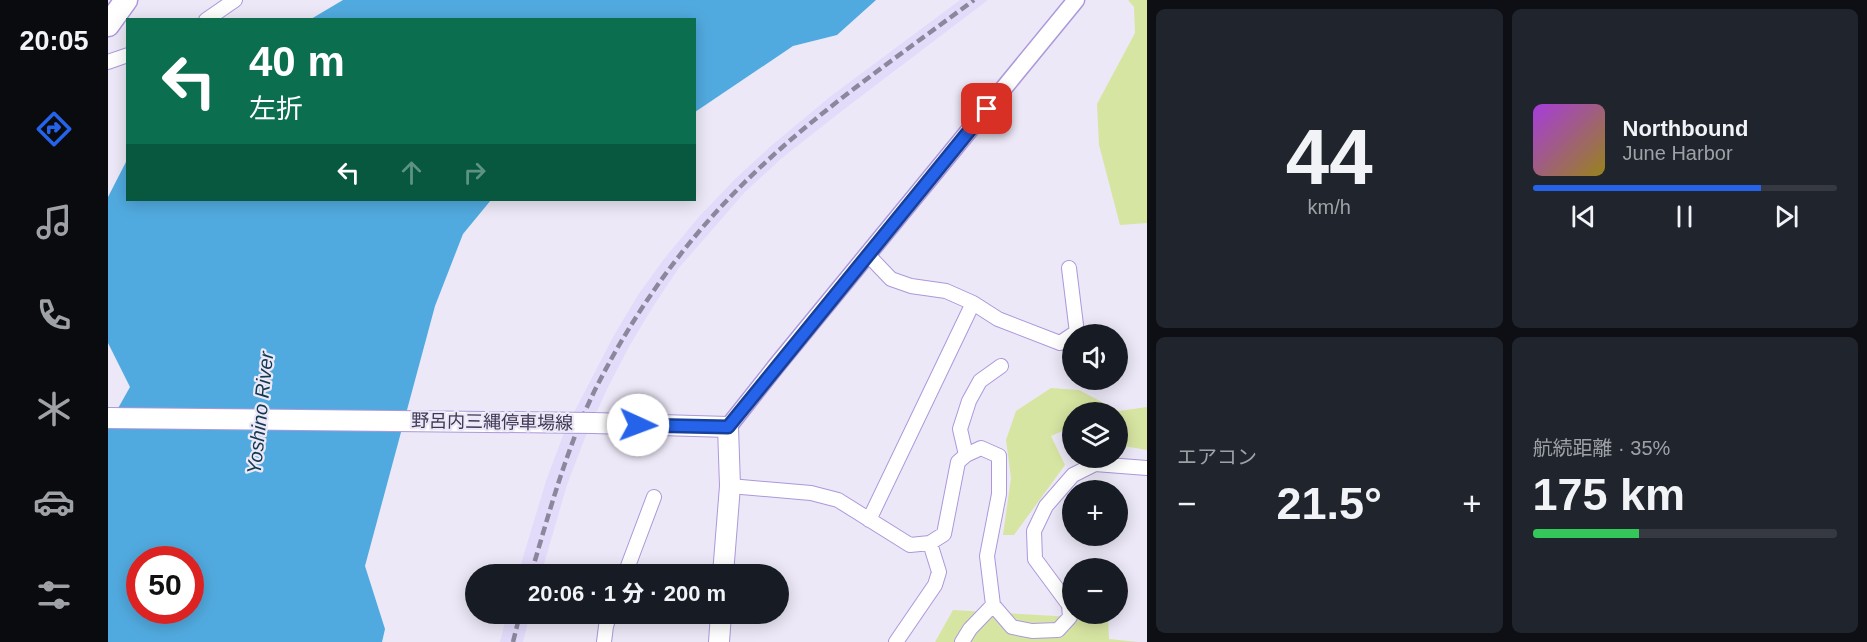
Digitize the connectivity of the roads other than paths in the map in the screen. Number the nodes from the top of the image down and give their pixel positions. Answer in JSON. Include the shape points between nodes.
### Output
{"nodes":[{"id":1,"x":126,"y":0,"type":"edge"},
{"id":2,"x":235,"y":0,"type":"edge"},
{"id":3,"x":1076,"y":0,"type":"edge"},
{"id":4,"x":209,"y":18,"type":"edge"},
{"id":5,"x":108,"y":25,"type":"edge"},
{"id":6,"x":126,"y":55,"type":"edge"},
{"id":7,"x":108,"y":62,"type":"edge"},
{"id":8,"x":868,"y":255,"type":"junction"},
{"id":9,"x":1069,"y":268,"type":"dead end"},
{"id":10,"x":973,"y":303,"type":"junction"},
{"id":11,"x":1076,"y":324,"type":"edge"},
{"id":12,"x":1062,"y":342,"type":"edge"},
{"id":13,"x":1001,"y":366,"type":"dead end"},
{"id":14,"x":108,"y":418,"type":"edge"},
{"id":15,"x":728,"y":427,"type":"junction"},
{"id":16,"x":966,"y":455,"type":"junction"},
{"id":17,"x":1147,"y":468,"type":"edge"},
{"id":18,"x":730,"y":486,"type":"junction"},
{"id":19,"x":654,"y":497,"type":"dead end"},
{"id":20,"x":869,"y":520,"type":"junction"},
{"id":21,"x":930,"y":543,"type":"junction"},
{"id":22,"x":629,"y":564,"type":"edge"},
{"id":23,"x":724,"y":564,"type":"edge"},
{"id":24,"x":993,"y":605,"type":"junction"},
{"id":25,"x":607,"y":624,"type":"edge"},
{"id":26,"x":720,"y":624,"type":"edge"},
{"id":27,"x":603,"y":642,"type":"edge"},
{"id":28,"x":719,"y":642,"type":"edge"},
{"id":29,"x":896,"y":642,"type":"edge"},
{"id":30,"x":962,"y":642,"type":"edge"}],
"edges":[{"from":1,"to":5,"type":"highway"},
{"from":2,"to":4,"type":"street"},
{"from":3,"to":8,"type":"street"},
{"from":6,"to":7,"type":"street"},
{"from":8,"to":10,"type":"street","via":[[891,279],[946,291]]},
{"from":8,"to":15,"type":"street"},
{"from":9,"to":11,"type":"street"},
{"from":10,"to":12,"type":"street","via":[[998,319]]},
{"from":10,"to":20,"type":"street"},
{"from":13,"to":16,"type":"street","via":[[980,381],[969,401],[960,429]]},
{"from":14,"to":15,"type":"main road","name":"野呂内三縄停車場線","bridge":true},
{"from":15,"to":18,"type":"main road"},
{"from":16,"to":21,"type":"street","via":[[958,462],[944,534]]},
{"from":16,"to":24,"type":"street","via":[[981,448],[999,456],[999,494],[987,556]]},
{"from":17,"to":24,"type":"street","via":[[1095,464],[1073,475],[1046,506],[1034,531],[1035,559],[1069,605],[1070,617],[1058,630],[1012,627]]},
{"from":18,"to":20,"type":"street","via":[[811,493],[838,500]]},
{"from":18,"to":23,"type":"main road"},
{"from":19,"to":22,"type":"street"},
{"from":20,"to":21,"type":"street","via":[[910,545]]},
{"from":21,"to":29,"type":"street","via":[[939,572],[935,585]]},
{"from":24,"to":30,"type":"street"},
{"from":25,"to":27,"type":"street"},
{"from":26,"to":28,"type":"main road"}]}
